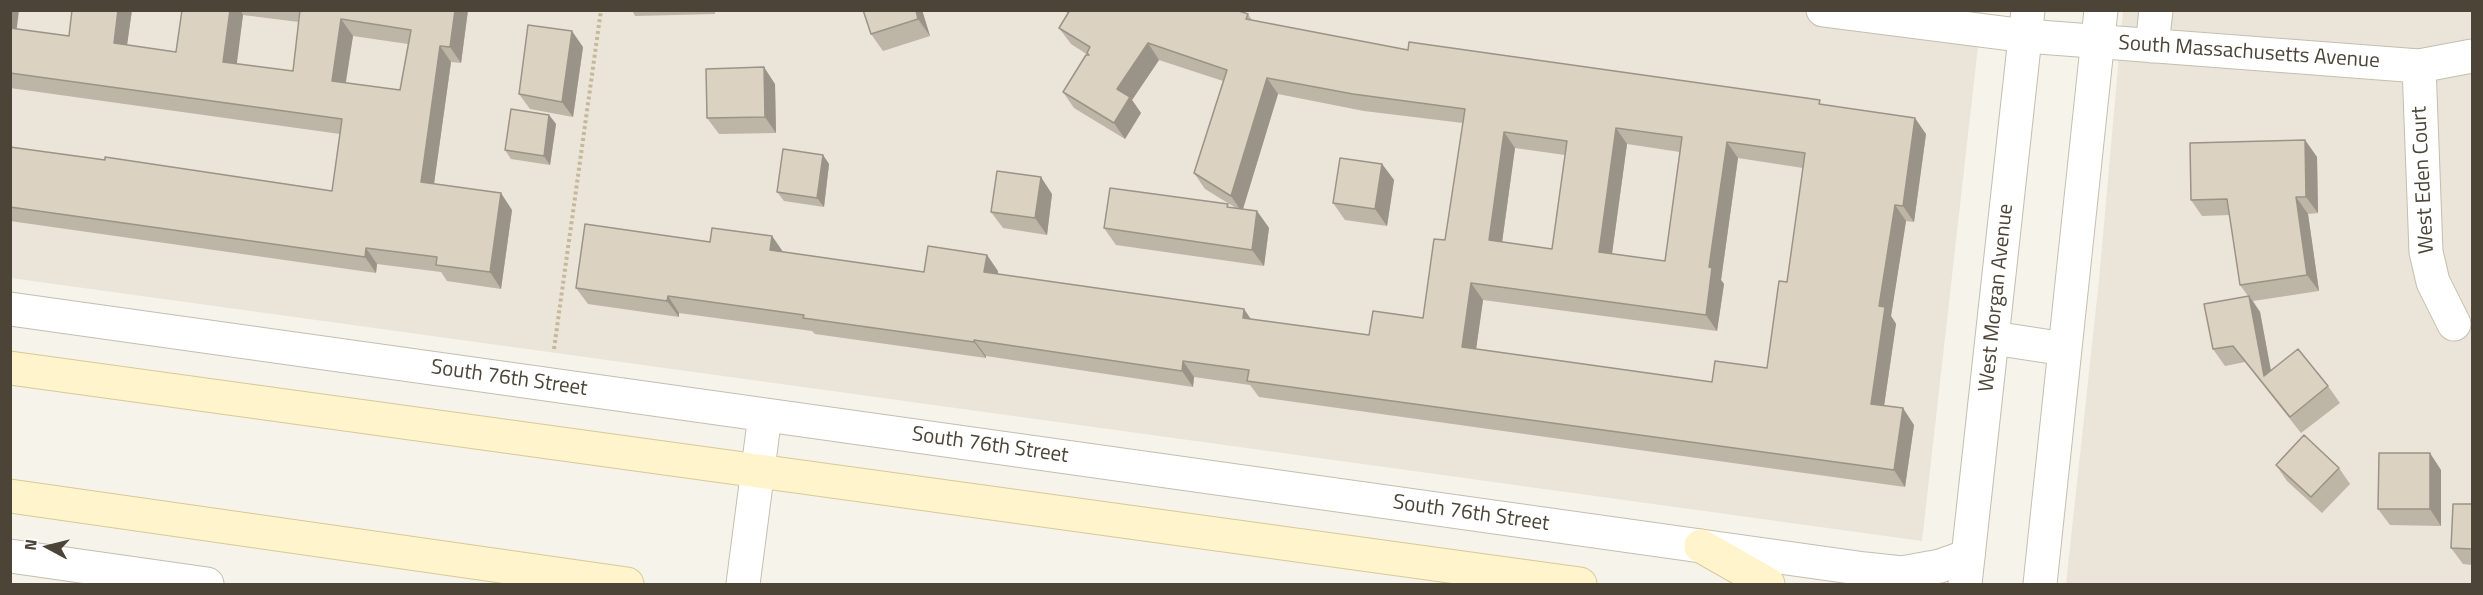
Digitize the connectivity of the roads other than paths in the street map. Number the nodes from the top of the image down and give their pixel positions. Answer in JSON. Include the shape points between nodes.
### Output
{"nodes":[{"id":1,"x":1823,"y":10,"type":"edge"},
{"id":2,"x":2156,"y":10,"type":"edge"},
{"id":3,"x":2027,"y":23,"type":"edge"},
{"id":4,"x":2099,"y":26,"type":"edge"},
{"id":5,"x":2152,"y":46,"type":"junction"},
{"id":6,"x":2472,"y":56,"type":"edge"},
{"id":7,"x":2419,"y":66,"type":"junction"},
{"id":8,"x":10,"y":309,"type":"edge"},
{"id":9,"x":2454,"y":324,"type":"dead end"},
{"id":10,"x":1993,"y":338,"type":"junction"},
{"id":11,"x":2065,"y":349,"type":"junction"},
{"id":12,"x":10,"y":368,"type":"edge"},
{"id":13,"x":765,"y":415,"type":"junction"},
{"id":14,"x":757,"y":471,"type":"junction"},
{"id":15,"x":10,"y":496,"type":"edge"},
{"id":16,"x":1701,"y":546,"type":"junction"},
{"id":17,"x":10,"y":556,"type":"edge"},
{"id":18,"x":1967,"y":570,"type":"edge"},
{"id":19,"x":207,"y":585,"type":"edge"},
{"id":20,"x":627,"y":585,"type":"edge"},
{"id":21,"x":743,"y":585,"type":"edge"},
{"id":22,"x":1580,"y":585,"type":"edge"},
{"id":23,"x":1768,"y":585,"type":"edge"},
{"id":24,"x":2040,"y":585,"type":"edge"}],
"edges":[{"from":1,"to":3,"type":"street","name":"South Massachusetts Avenue"},
{"from":2,"to":5,"type":"street"},
{"from":3,"to":4,"type":"street","name":"South Massachusetts Avenue"},
{"from":3,"to":10,"type":"street","name":"West Morgan Avenue"},
{"from":4,"to":5,"type":"street","name":"South Massachusetts Avenue"},
{"from":4,"to":11,"type":"street"},
{"from":5,"to":7,"type":"street","name":"South Massachusetts Avenue"},
{"from":6,"to":7,"type":"street","name":"South Massachusetts Avenue"},
{"from":7,"to":9,"type":"street","name":"West Eden Court","via":[[2426,252],[2433,282]]},
{"from":8,"to":13,"type":"street","name":"South 76th Street"},
{"from":10,"to":11,"type":"street"},
{"from":10,"to":18,"type":"street","name":"West Morgan Avenue"},
{"from":11,"to":24,"type":"street"},
{"from":12,"to":14,"type":"main road"},
{"from":13,"to":14,"type":"street"},
{"from":13,"to":16,"type":"street","name":"South 76th Street"},
{"from":14,"to":21,"type":"street"},
{"from":14,"to":22,"type":"main road"},
{"from":15,"to":20,"type":"main road"},
{"from":16,"to":18,"type":"street","name":"South 76th Street","via":[[1902,573],[1940,566]]},
{"from":16,"to":23,"type":"main road"},
{"from":17,"to":19,"type":"street"}]}
